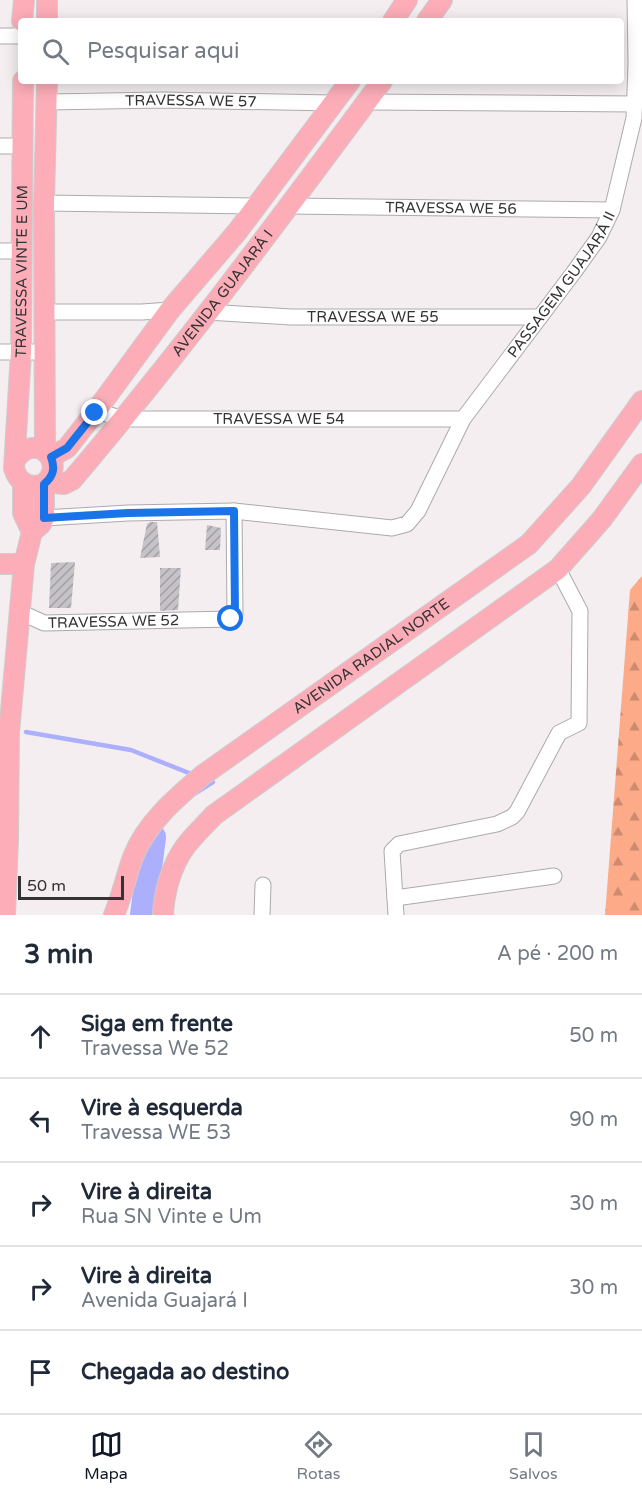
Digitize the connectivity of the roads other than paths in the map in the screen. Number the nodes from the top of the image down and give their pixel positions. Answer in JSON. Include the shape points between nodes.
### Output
{"nodes":[{"id":1,"x":24,"y":0,"type":"edge"},
{"id":2,"x":47,"y":0,"type":"edge"},
{"id":3,"x":408,"y":0,"type":"edge"},
{"id":4,"x":442,"y":0,"type":"edge"},
{"id":5,"x":637,"y":10,"type":"edge"},
{"id":6,"x":22,"y":18,"type":"edge"},
{"id":7,"x":47,"y":18,"type":"edge"},
{"id":8,"x":395,"y":18,"type":"edge"},
{"id":9,"x":429,"y":18,"type":"edge"},
{"id":10,"x":0,"y":36,"type":"edge"},
{"id":11,"x":18,"y":36,"type":"edge"},
{"id":12,"x":23,"y":84,"type":"edge"},
{"id":13,"x":47,"y":84,"type":"edge"},
{"id":14,"x":348,"y":84,"type":"edge"},
{"id":15,"x":380,"y":84,"type":"edge"},
{"id":16,"x":46,"y":102,"type":"junction"},
{"id":17,"x":367,"y":102,"type":"junction"},
{"id":18,"x":334,"y":103,"type":"junction"},
{"id":19,"x":635,"y":104,"type":"junction"},
{"id":20,"x":0,"y":146,"type":"edge"},
{"id":21,"x":23,"y":146,"type":"junction"},
{"id":22,"x":44,"y":202,"type":"junction"},
{"id":23,"x":255,"y":206,"type":"junction"},
{"id":24,"x":290,"y":206,"type":"junction"},
{"id":25,"x":612,"y":210,"type":"junction"},
{"id":26,"x":0,"y":251,"type":"edge"},
{"id":27,"x":21,"y":251,"type":"junction"},
{"id":28,"x":170,"y":310,"type":"junction"},
{"id":29,"x":45,"y":312,"type":"junction"},
{"id":30,"x":207,"y":312,"type":"junction"},
{"id":31,"x":540,"y":317,"type":"junction"},
{"id":32,"x":0,"y":352,"type":"edge"},
{"id":33,"x":21,"y":352,"type":"junction"},
{"id":34,"x":45,"y":352,"type":"junction"},
{"id":35,"x":642,"y":401,"type":"edge"},
{"id":36,"x":96,"y":411,"type":"junction"},
{"id":37,"x":124,"y":419,"type":"junction"},
{"id":38,"x":463,"y":419,"type":"junction"},
{"id":39,"x":48,"y":454,"type":"junction"},
{"id":40,"x":642,"y":464,"type":"edge"},
{"id":41,"x":13,"y":469,"type":"edge"},
{"id":42,"x":45,"y":483,"type":"junction"},
{"id":43,"x":234,"y":511,"type":"junction"},
{"id":44,"x":38,"y":525,"type":"junction"},
{"id":45,"x":0,"y":564,"type":"edge"},
{"id":46,"x":24,"y":564,"type":"junction"},
{"id":47,"x":558,"y":569,"type":"junction"},
{"id":48,"x":20,"y":612,"type":"junction"},
{"id":49,"x":4,"y":842,"type":"edge"},
{"id":50,"x":554,"y":876,"type":"dead end"},
{"id":51,"x":263,"y":885,"type":"dead end"},
{"id":52,"x":395,"y":897,"type":"junction"},
{"id":53,"x":4,"y":915,"type":"edge"},
{"id":54,"x":114,"y":915,"type":"edge"},
{"id":55,"x":163,"y":915,"type":"edge"},
{"id":56,"x":262,"y":915,"type":"edge"},
{"id":57,"x":396,"y":915,"type":"edge"}],
"edges":[{"from":1,"to":6,"type":"main road"},
{"from":2,"to":7,"type":"main road"},
{"from":3,"to":8,"type":"main road"},
{"from":4,"to":9,"type":"main road"},
{"from":5,"to":19,"type":"street","name":"PASSAGEM GUAJARÁ II"},
{"from":10,"to":11,"type":"street"},
{"from":12,"to":21,"type":"main road","name":"TRAVESSA VINTE E UM"},
{"from":13,"to":16,"type":"main road","name":"TRAVESSA VINTE E UM"},
{"from":14,"to":18,"type":"main road","name":"AVENIDA GUAJARÁ I"},
{"from":15,"to":17,"type":"main road","name":"AVENIDA GUAJARÁ I"},
{"from":16,"to":18,"type":"street","name":"TRAVESSA WE 57"},
{"from":16,"to":22,"type":"main road","name":"TRAVESSA VINTE E UM"},
{"from":17,"to":19,"type":"street"},
{"from":17,"to":24,"type":"main road","name":"AVENIDA GUAJARÁ I"},
{"from":18,"to":23,"type":"main road","name":"AVENIDA GUAJARÁ I"},
{"from":19,"to":25,"type":"street","name":"PASSAGEM GUAJARÁ II"},
{"from":20,"to":21,"type":"street"},
{"from":21,"to":27,"type":"main road","name":"TRAVESSA VINTE E UM"},
{"from":22,"to":23,"type":"street"},
{"from":22,"to":29,"type":"main road","name":"TRAVESSA VINTE E UM"},
{"from":23,"to":28,"type":"main road","name":"AVENIDA GUAJARÁ I"},
{"from":24,"to":25,"type":"street","name":"TRAVESSA WE 56"},
{"from":24,"to":30,"type":"main road","name":"AVENIDA GUAJARÁ I"},
{"from":25,"to":31,"type":"street","name":"PASSAGEM GUAJARÁ II","via":[[599,237]]},
{"from":26,"to":27,"type":"street"},
{"from":27,"to":33,"type":"main road","name":"TRAVESSA VINTE E UM"},
{"from":28,"to":29,"type":"street"},
{"from":28,"to":36,"type":"main road","name":"AVENIDA GUAJARÁ I"},
{"from":29,"to":34,"type":"main road","name":"TRAVESSA VINTE E UM"},
{"from":30,"to":31,"type":"street","name":"TRAVESSA WE 55","via":[[291,317]]},
{"from":30,"to":37,"type":"main road","name":"AVENIDA GUAJARÁ I"},
{"from":31,"to":38,"type":"street","name":"PASSAGEM GUAJARÁ II"},
{"from":32,"to":33,"type":"street"},
{"from":33,"to":34,"type":"street"},
{"from":33,"to":41,"type":"main road","name":"TRAVESSA VINTE E UM"},
{"from":34,"to":39,"type":"main road","name":"TRAVESSA VINTE E UM"},
{"from":35,"to":54,"type":"main road","name":"AVENIDA RADIAL NORTE","via":[[581,486],[529,544],[181,794],[145,835],[134,855]]},
{"from":36,"to":37,"type":"street","name":"TRAVESSA WE 54"},
{"from":36,"to":39,"type":"main road","name":"AVENIDA GUAJARÁ I","via":[[67,448]]},
{"from":37,"to":38,"type":"street","name":"TRAVESSA WE 54"},
{"from":37,"to":42,"type":"main road","name":"AVENIDA GUAJARÁ I","via":[[72,480],[64,484]]},
{"from":38,"to":43,"type":"street","name":"PASSAGEM GUAJARÁ II","via":[[418,511],[406,524],[392,528]]},
{"from":39,"to":41,"type":"main road","via":[[36,447],[28,448],[20,453]]},
{"from":39,"to":42,"type":"main road","via":[[54,466]]},
{"from":40,"to":47,"type":"main road","via":[[602,519]]},
{"from":41,"to":42,"type":"main road","via":[[37,486]]},
{"from":41,"to":44,"type":"main road","name":"TRAVESSA VINTE E UM","via":[[23,513]]},
{"from":42,"to":44,"type":"main road"},
{"from":43,"to":44,"type":"street","via":[[128,513]]},
{"from":43,"to":48,"type":"street","name":"TRAVESSA WE 52","via":[[235,615],[231,619],[48,623]]},
{"from":44,"to":46,"type":"main road"},
{"from":45,"to":46,"type":"main road"},
{"from":46,"to":48,"type":"main road"},
{"from":47,"to":52,"type":"street","via":[[580,611],[579,723],[559,733],[512,817],[497,824],[394,847]]},
{"from":47,"to":55,"type":"main road","via":[[214,815],[184,848],[171,873]]},
{"from":48,"to":49,"type":"main road"},
{"from":49,"to":53,"type":"main road"},
{"from":50,"to":52,"type":"street"},
{"from":51,"to":56,"type":"street"},
{"from":52,"to":57,"type":"street"}]}
